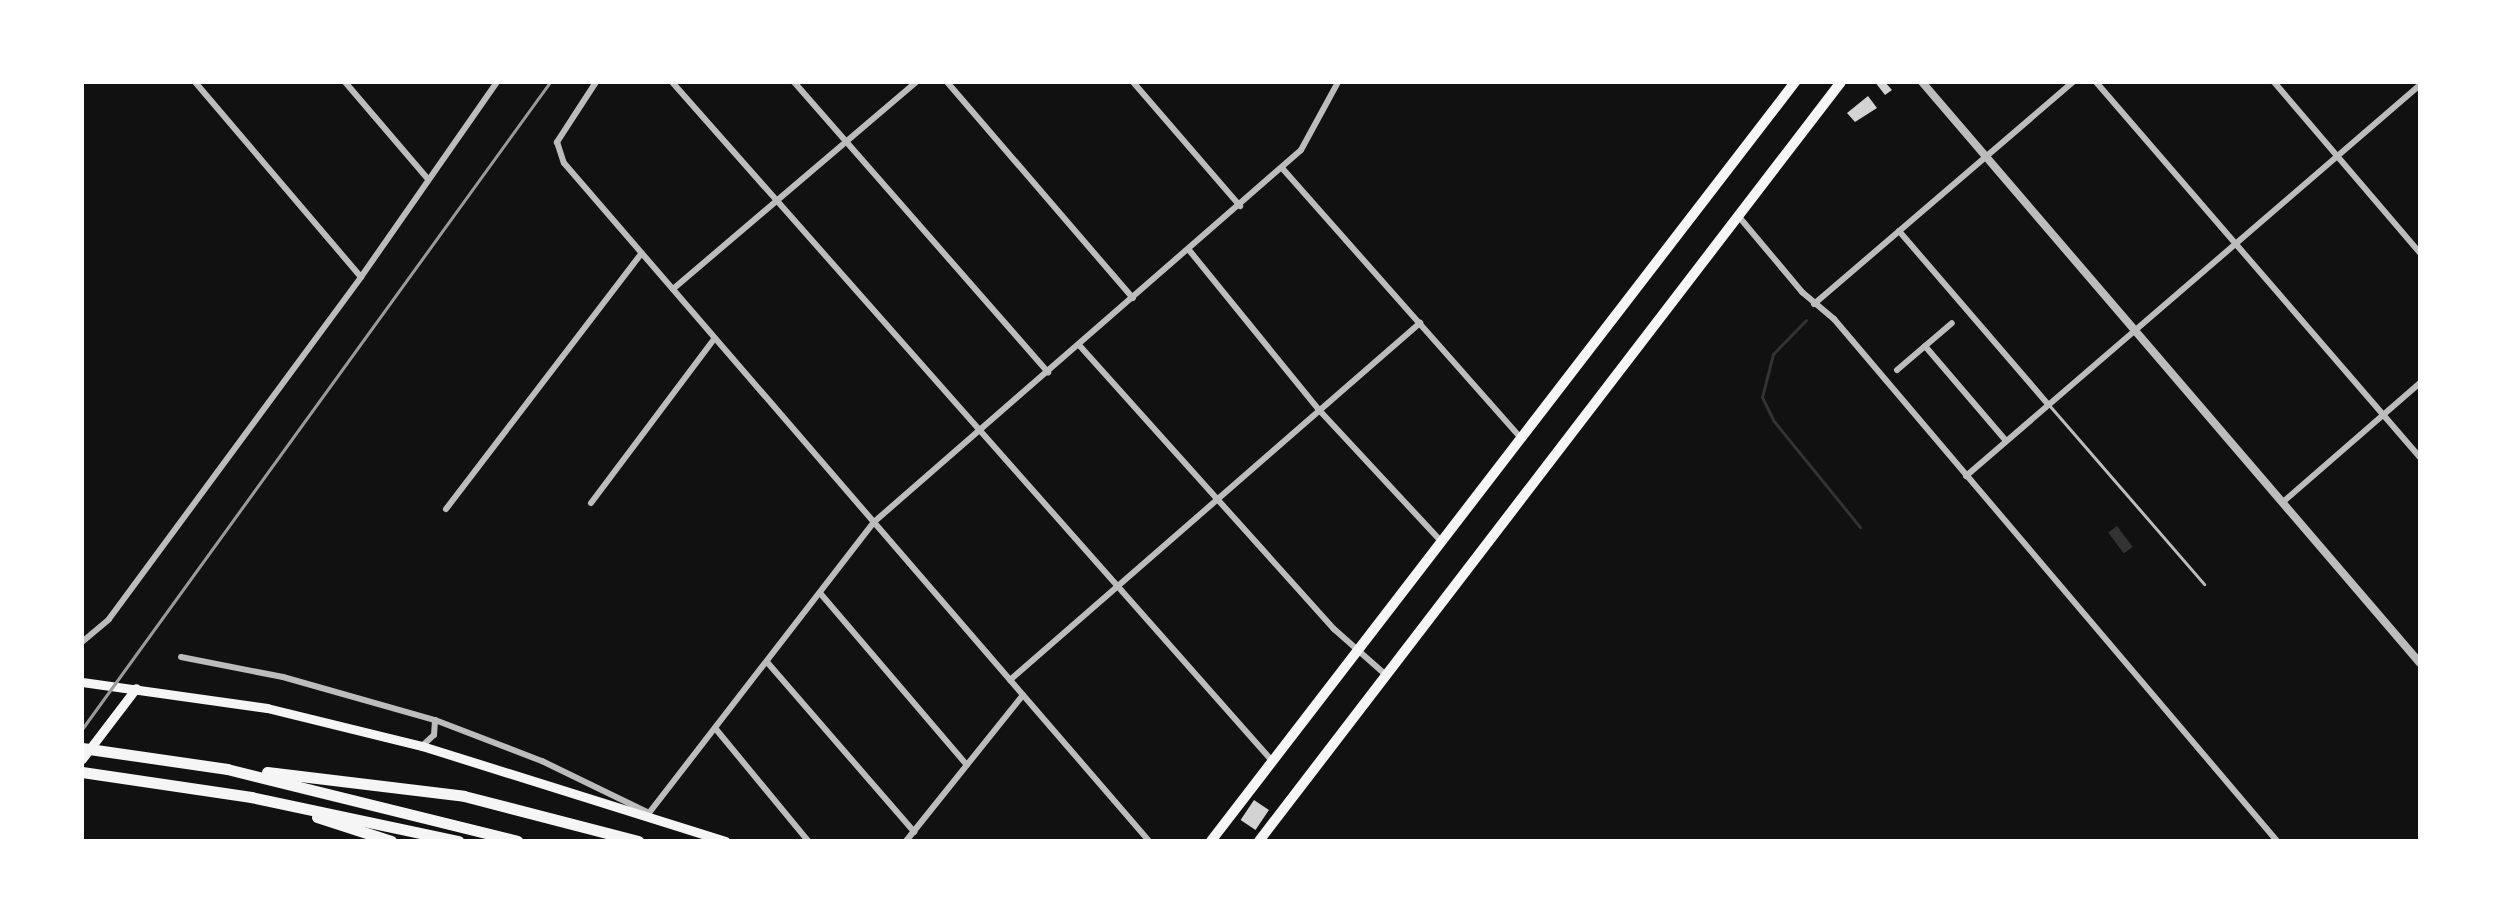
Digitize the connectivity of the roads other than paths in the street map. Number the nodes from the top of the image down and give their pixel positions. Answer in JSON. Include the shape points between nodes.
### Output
{"nodes":[{"id":1,"x":195,"y":82,"type":"edge"},
{"id":2,"x":345,"y":82,"type":"edge"},
{"id":3,"x":596,"y":82,"type":"edge"},
{"id":4,"x":672,"y":82,"type":"edge"},
{"id":5,"x":794,"y":82,"type":"edge"},
{"id":6,"x":916,"y":82,"type":"edge"},
{"id":7,"x":947,"y":82,"type":"edge"},
{"id":8,"x":1133,"y":82,"type":"edge"},
{"id":9,"x":1338,"y":82,"type":"edge"},
{"id":10,"x":1795,"y":82,"type":"edge"},
{"id":11,"x":1841,"y":82,"type":"edge"},
{"id":12,"x":1922,"y":82,"type":"edge"},
{"id":13,"x":2073,"y":82,"type":"edge"},
{"id":14,"x":2096,"y":82,"type":"edge"},
{"id":15,"x":2274,"y":82,"type":"edge"},
{"id":16,"x":495,"y":83,"type":"edge"},
{"id":17,"x":2420,"y":85,"type":"edge"},
{"id":18,"x":847,"y":142,"type":"junction"},
{"id":19,"x":1986,"y":156,"type":"junction"},
{"id":20,"x":2337,"y":156,"type":"junction"},
{"id":21,"x":1282,"y":168,"type":"junction"},
{"id":22,"x":427,"y":178,"type":"junction"},
{"id":23,"x":778,"y":202,"type":"junction"},
{"id":24,"x":1240,"y":206,"type":"junction"},
{"id":25,"x":1740,"y":218,"type":"junction"},
{"id":26,"x":1899,"y":231,"type":"junction"},
{"id":27,"x":2235,"y":243,"type":"junction"},
{"id":28,"x":1189,"y":250,"type":"junction"},
{"id":29,"x":642,"y":253,"type":"junction"},
{"id":30,"x":2420,"y":253,"type":"edge"},
{"id":31,"x":361,"y":277,"type":"junction"},
{"id":32,"x":673,"y":289,"type":"junction"},
{"id":33,"x":1133,"y":298,"type":"junction"},
{"id":34,"x":1814,"y":304,"type":"junction"},
{"id":35,"x":1420,"y":323,"type":"junction"},
{"id":36,"x":1952,"y":323,"type":"dead end"},
{"id":37,"x":2134,"y":329,"type":"junction"},
{"id":38,"x":715,"y":338,"type":"junction"},
{"id":39,"x":1079,"y":345,"type":"junction"},
{"id":40,"x":1925,"y":346,"type":"junction"},
{"id":41,"x":1897,"y":370,"type":"dead end"},
{"id":42,"x":1048,"y":372,"type":"junction"},
{"id":43,"x":2420,"y":383,"type":"edge"},
{"id":44,"x":2048,"y":404,"type":"junction"},
{"id":45,"x":1320,"y":411,"type":"junction"},
{"id":46,"x":2383,"y":415,"type":"junction"},
{"id":47,"x":980,"y":431,"type":"junction"},
{"id":48,"x":1521,"y":438,"type":"junction"},
{"id":49,"x":2006,"y":441,"type":"junction"},
{"id":50,"x":2420,"y":457,"type":"edge"},
{"id":51,"x":1966,"y":476,"type":"junction"},
{"id":52,"x":1218,"y":500,"type":"junction"},
{"id":53,"x":2283,"y":502,"type":"junction"},
{"id":54,"x":591,"y":503,"type":"dead end"},
{"id":55,"x":446,"y":509,"type":"dead end"},
{"id":56,"x":874,"y":522,"type":"junction"},
{"id":57,"x":1441,"y":541,"type":"junction"},
{"id":58,"x":2204,"y":584,"type":"dead end"},
{"id":59,"x":1118,"y":587,"type":"junction"},
{"id":60,"x":820,"y":593,"type":"junction"},
{"id":61,"x":82,"y":642,"type":"edge"},
{"id":62,"x":1359,"y":652,"type":"junction"},
{"id":63,"x":181,"y":657,"type":"dead end"},
{"id":64,"x":767,"y":662,"type":"junction"},
{"id":65,"x":2420,"y":663,"type":"edge"},
{"id":66,"x":1386,"y":675,"type":"junction"},
{"id":67,"x":1010,"y":680,"type":"junction"},
{"id":68,"x":82,"y":682,"type":"edge"},
{"id":69,"x":136,"y":688,"type":"junction"},
{"id":70,"x":1023,"y":695,"type":"junction"},
{"id":71,"x":435,"y":720,"type":"junction"},
{"id":72,"x":715,"y":728,"type":"junction"},
{"id":73,"x":422,"y":746,"type":"junction"},
{"id":74,"x":82,"y":748,"type":"edge"},
{"id":75,"x":82,"y":759,"type":"edge"},
{"id":76,"x":1272,"y":761,"type":"junction"},
{"id":77,"x":967,"y":765,"type":"junction"},
{"id":78,"x":227,"y":769,"type":"junction"},
{"id":79,"x":82,"y":772,"type":"edge"},
{"id":80,"x":251,"y":797,"type":"junction"},
{"id":81,"x":649,"y":813,"type":"junction"},
{"id":82,"x":914,"y":832,"type":"junction"},
{"id":83,"x":391,"y":841,"type":"edge"},
{"id":84,"x":458,"y":841,"type":"edge"},
{"id":85,"x":517,"y":841,"type":"edge"},
{"id":86,"x":638,"y":841,"type":"edge"},
{"id":87,"x":726,"y":841,"type":"edge"},
{"id":88,"x":808,"y":841,"type":"edge"},
{"id":89,"x":906,"y":841,"type":"edge"},
{"id":90,"x":1149,"y":841,"type":"edge"},
{"id":91,"x":1211,"y":841,"type":"edge"},
{"id":92,"x":1259,"y":841,"type":"edge"},
{"id":93,"x":2277,"y":841,"type":"edge"}],
"edges":[{"from":1,"to":31,"type":"street"},
{"from":2,"to":22,"type":"street"},
{"from":3,"to":29,"type":"street","via":[[557,142],[564,163]]},
{"from":4,"to":23,"type":"street"},
{"from":5,"to":18,"type":"street"},
{"from":6,"to":18,"type":"street"},
{"from":7,"to":33,"type":"street"},
{"from":8,"to":24,"type":"street"},
{"from":9,"to":21,"type":"street","via":[[1301,150]]},
{"from":10,"to":48,"type":"main road"},
{"from":11,"to":25,"type":"main road"},
{"from":12,"to":19,"type":"street"},
{"from":13,"to":19,"type":"street"},
{"from":14,"to":27,"type":"street"},
{"from":15,"to":20,"type":"street"},
{"from":16,"to":22,"type":"street"},
{"from":17,"to":20,"type":"street"},
{"from":18,"to":23,"type":"street"},
{"from":18,"to":42,"type":"street"},
{"from":19,"to":26,"type":"street"},
{"from":19,"to":37,"type":"street"},
{"from":20,"to":27,"type":"street"},
{"from":20,"to":30,"type":"street"},
{"from":21,"to":24,"type":"street"},
{"from":21,"to":35,"type":"street"},
{"from":22,"to":31,"type":"street"},
{"from":23,"to":32,"type":"street"},
{"from":23,"to":47,"type":"street"},
{"from":24,"to":28,"type":"street"},
{"from":25,"to":34,"type":"street"},
{"from":25,"to":66,"type":"main road"},
{"from":26,"to":34,"type":"street"},
{"from":26,"to":44,"type":"street"},
{"from":27,"to":37,"type":"street"},
{"from":27,"to":46,"type":"street"},
{"from":28,"to":33,"type":"street"},
{"from":28,"to":45,"type":"street"},
{"from":29,"to":32,"type":"street"},
{"from":29,"to":55,"type":"street"},
{"from":31,"to":61,"type":"street","via":[[91,637]]},
{"from":32,"to":38,"type":"street"},
{"from":33,"to":39,"type":"street"},
{"from":34,"to":51,"type":"street","via":[[1834,319]]},
{"from":35,"to":45,"type":"street"},
{"from":35,"to":48,"type":"street"},
{"from":36,"to":40,"type":"street"},
{"from":37,"to":44,"type":"street"},
{"from":37,"to":53,"type":"street"},
{"from":38,"to":54,"type":"street"},
{"from":38,"to":56,"type":"street"},
{"from":39,"to":42,"type":"street"},
{"from":39,"to":52,"type":"street"},
{"from":40,"to":41,"type":"street"},
{"from":40,"to":49,"type":"street"},
{"from":42,"to":47,"type":"street"},
{"from":43,"to":46,"type":"street"},
{"from":44,"to":49,"type":"street"},
{"from":44,"to":58,"type":"lane"},
{"from":45,"to":52,"type":"street"},
{"from":45,"to":57,"type":"street"},
{"from":46,"to":50,"type":"street"},
{"from":46,"to":53,"type":"street"},
{"from":47,"to":56,"type":"street"},
{"from":47,"to":59,"type":"street"},
{"from":48,"to":57,"type":"main road"},
{"from":49,"to":51,"type":"street"},
{"from":51,"to":93,"type":"street"},
{"from":52,"to":59,"type":"street"},
{"from":52,"to":62,"type":"street"},
{"from":53,"to":65,"type":"street"},
{"from":56,"to":60,"type":"street"},
{"from":56,"to":67,"type":"street"},
{"from":57,"to":62,"type":"main road"},
{"from":59,"to":67,"type":"street"},
{"from":59,"to":76,"type":"street"},
{"from":60,"to":64,"type":"street"},
{"from":60,"to":77,"type":"street"},
{"from":62,"to":66,"type":"street"},
{"from":62,"to":76,"type":"main road"},
{"from":63,"to":71,"type":"street","via":[[283,677]]},
{"from":64,"to":72,"type":"street"},
{"from":64,"to":82,"type":"street"},
{"from":66,"to":92,"type":"main road"},
{"from":67,"to":70,"type":"street"},
{"from":68,"to":69,"type":"main road"},
{"from":69,"to":73,"type":"main road","via":[[267,708]]},
{"from":69,"to":75,"type":"main road"},
{"from":70,"to":77,"type":"street"},
{"from":70,"to":90,"type":"street"},
{"from":71,"to":73,"type":"street","via":[[434,735]]},
{"from":71,"to":81,"type":"street","via":[[542,761]]},
{"from":72,"to":81,"type":"street"},
{"from":72,"to":88,"type":"street"},
{"from":73,"to":81,"type":"main road"},
{"from":74,"to":78,"type":"highway"},
{"from":76,"to":91,"type":"main road"},
{"from":77,"to":82,"type":"street"},
{"from":78,"to":85,"type":"highway"},
{"from":78,"to":86,"type":"highway","via":[[402,785]]},
{"from":79,"to":80,"type":"highway"},
{"from":80,"to":83,"type":"highway"},
{"from":80,"to":84,"type":"highway"},
{"from":81,"to":87,"type":"main road"},
{"from":82,"to":89,"type":"street"}]}
